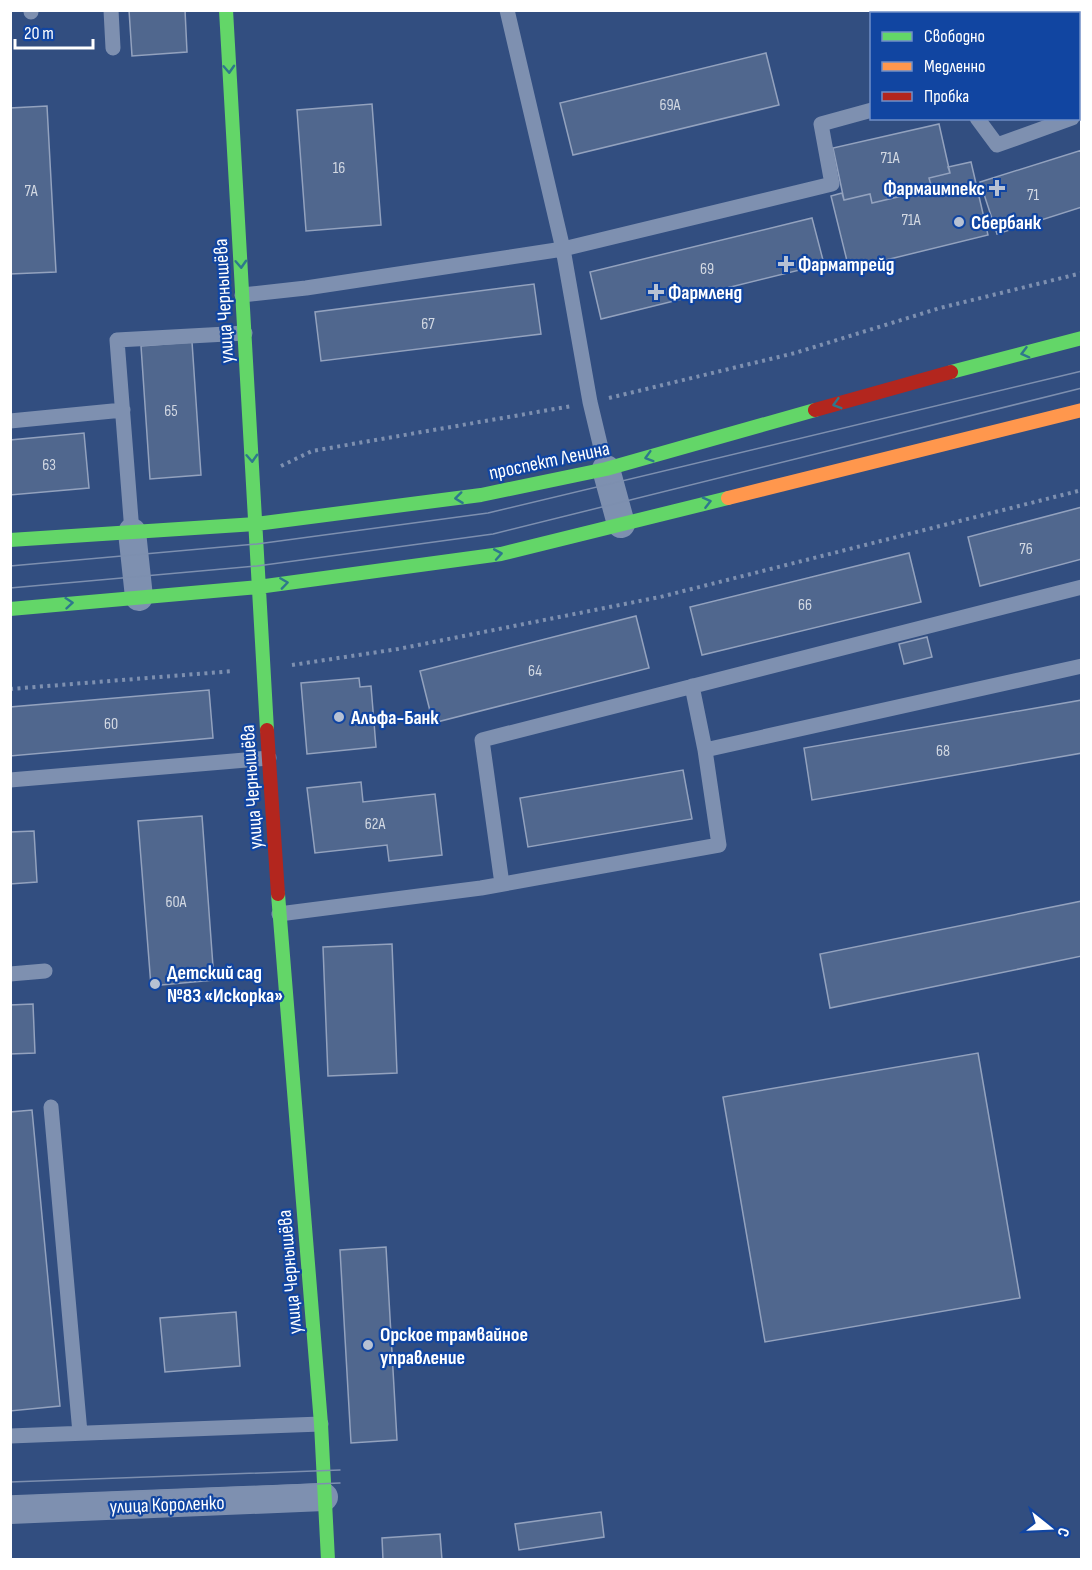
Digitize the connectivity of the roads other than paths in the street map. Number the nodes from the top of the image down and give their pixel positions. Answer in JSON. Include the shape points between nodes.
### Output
{"nodes":[{"id":1,"x":111,"y":10,"type":"edge"},
{"id":2,"x":226,"y":10,"type":"edge"},
{"id":3,"x":507,"y":10,"type":"edge"},
{"id":4,"x":113,"y":48,"type":"dead end"},
{"id":5,"x":870,"y":111,"type":"edge"},
{"id":6,"x":978,"y":120,"type":"edge"},
{"id":7,"x":1066,"y":120,"type":"edge"},
{"id":8,"x":562,"y":249,"type":"junction"},
{"id":9,"x":242,"y":294,"type":"junction"},
{"id":10,"x":245,"y":333,"type":"junction"},
{"id":11,"x":1082,"y":338,"type":"edge"},
{"id":12,"x":123,"y":410,"type":"junction"},
{"id":13,"x":1082,"y":410,"type":"edge"},
{"id":14,"x":10,"y":421,"type":"edge"},
{"id":15,"x":606,"y":469,"type":"junction"},
{"id":16,"x":256,"y":524,"type":"junction"},
{"id":17,"x":621,"y":524,"type":"junction"},
{"id":18,"x":132,"y":532,"type":"junction"},
{"id":19,"x":10,"y":540,"type":"edge"},
{"id":20,"x":258,"y":587,"type":"junction"},
{"id":21,"x":1082,"y":587,"type":"edge"},
{"id":22,"x":139,"y":597,"type":"junction"},
{"id":23,"x":10,"y":609,"type":"edge"},
{"id":24,"x":1082,"y":666,"type":"edge"},
{"id":25,"x":692,"y":686,"type":"junction"},
{"id":26,"x":705,"y":750,"type":"junction"},
{"id":27,"x":270,"y":758,"type":"junction"},
{"id":28,"x":10,"y":780,"type":"edge"},
{"id":29,"x":502,"y":884,"type":"junction"},
{"id":30,"x":279,"y":914,"type":"junction"},
{"id":31,"x":45,"y":971,"type":"dead end"},
{"id":32,"x":10,"y":974,"type":"edge"},
{"id":33,"x":51,"y":1107,"type":"dead end"},
{"id":34,"x":321,"y":1424,"type":"junction"},
{"id":35,"x":80,"y":1433,"type":"junction"},
{"id":36,"x":10,"y":1436,"type":"edge"},
{"id":37,"x":324,"y":1497,"type":"junction"},
{"id":38,"x":10,"y":1510,"type":"edge"},
{"id":39,"x":328,"y":1560,"type":"edge"}],
"edges":[{"from":1,"to":4,"type":"lane"},
{"from":2,"to":9,"type":"main road","name":"улица Чернышёва","one_way":true},
{"from":3,"to":8,"type":"lane"},
{"from":5,"to":8,"type":"lane","via":[[821,124],[832,184]]},
{"from":6,"to":7,"type":"lane","via":[[997,145]]},
{"from":8,"to":9,"type":"lane"},
{"from":8,"to":15,"type":"lane"},
{"from":9,"to":10,"type":"main road","name":"улица Чернышёва"},
{"from":10,"to":12,"type":"lane","via":[[117,340]]},
{"from":10,"to":16,"type":"main road","name":"улица Чернышёва","one_way":true},
{"from":11,"to":15,"type":"main road","name":"проспект Ленина","one_way":true},
{"from":12,"to":14,"type":"lane"},
{"from":12,"to":18,"type":"lane"},
{"from":17,"to":13,"type":"main road","one_way":true},
{"from":15,"to":16,"type":"main road","name":"проспект Ленина","one_way":true,"via":[[481,495]]},
{"from":15,"to":17,"type":"street"},
{"from":16,"to":18,"type":"main road","name":"проспект Ленина"},
{"from":16,"to":20,"type":"main road","name":"улица Чернышёва"},
{"from":20,"to":17,"type":"main road","one_way":true,"via":[[501,554]]},
{"from":18,"to":19,"type":"main road","name":"проспект Ленина"},
{"from":18,"to":22,"type":"street"},
{"from":20,"to":22,"type":"main road"},
{"from":20,"to":27,"type":"main road","name":"улица Чернышёва"},
{"from":21,"to":25,"type":"lane"},
{"from":23,"to":22,"type":"main road","one_way":true},
{"from":24,"to":26,"type":"lane"},
{"from":25,"to":26,"type":"lane"},
{"from":25,"to":29,"type":"lane","via":[[482,740]]},
{"from":26,"to":29,"type":"lane","via":[[718,845]]},
{"from":27,"to":28,"type":"lane"},
{"from":27,"to":30,"type":"main road","name":"улица Чернышёва"},
{"from":29,"to":30,"type":"lane"},
{"from":30,"to":34,"type":"main road","name":"улица Чернышёва"},
{"from":31,"to":32,"type":"lane"},
{"from":33,"to":35,"type":"lane"},
{"from":34,"to":35,"type":"lane"},
{"from":34,"to":37,"type":"main road","name":"улица Чернышёва"},
{"from":35,"to":36,"type":"lane"},
{"from":37,"to":38,"type":"street","name":"улица Короленко"},
{"from":37,"to":39,"type":"main road","name":"улица Чернышёва"}]}
